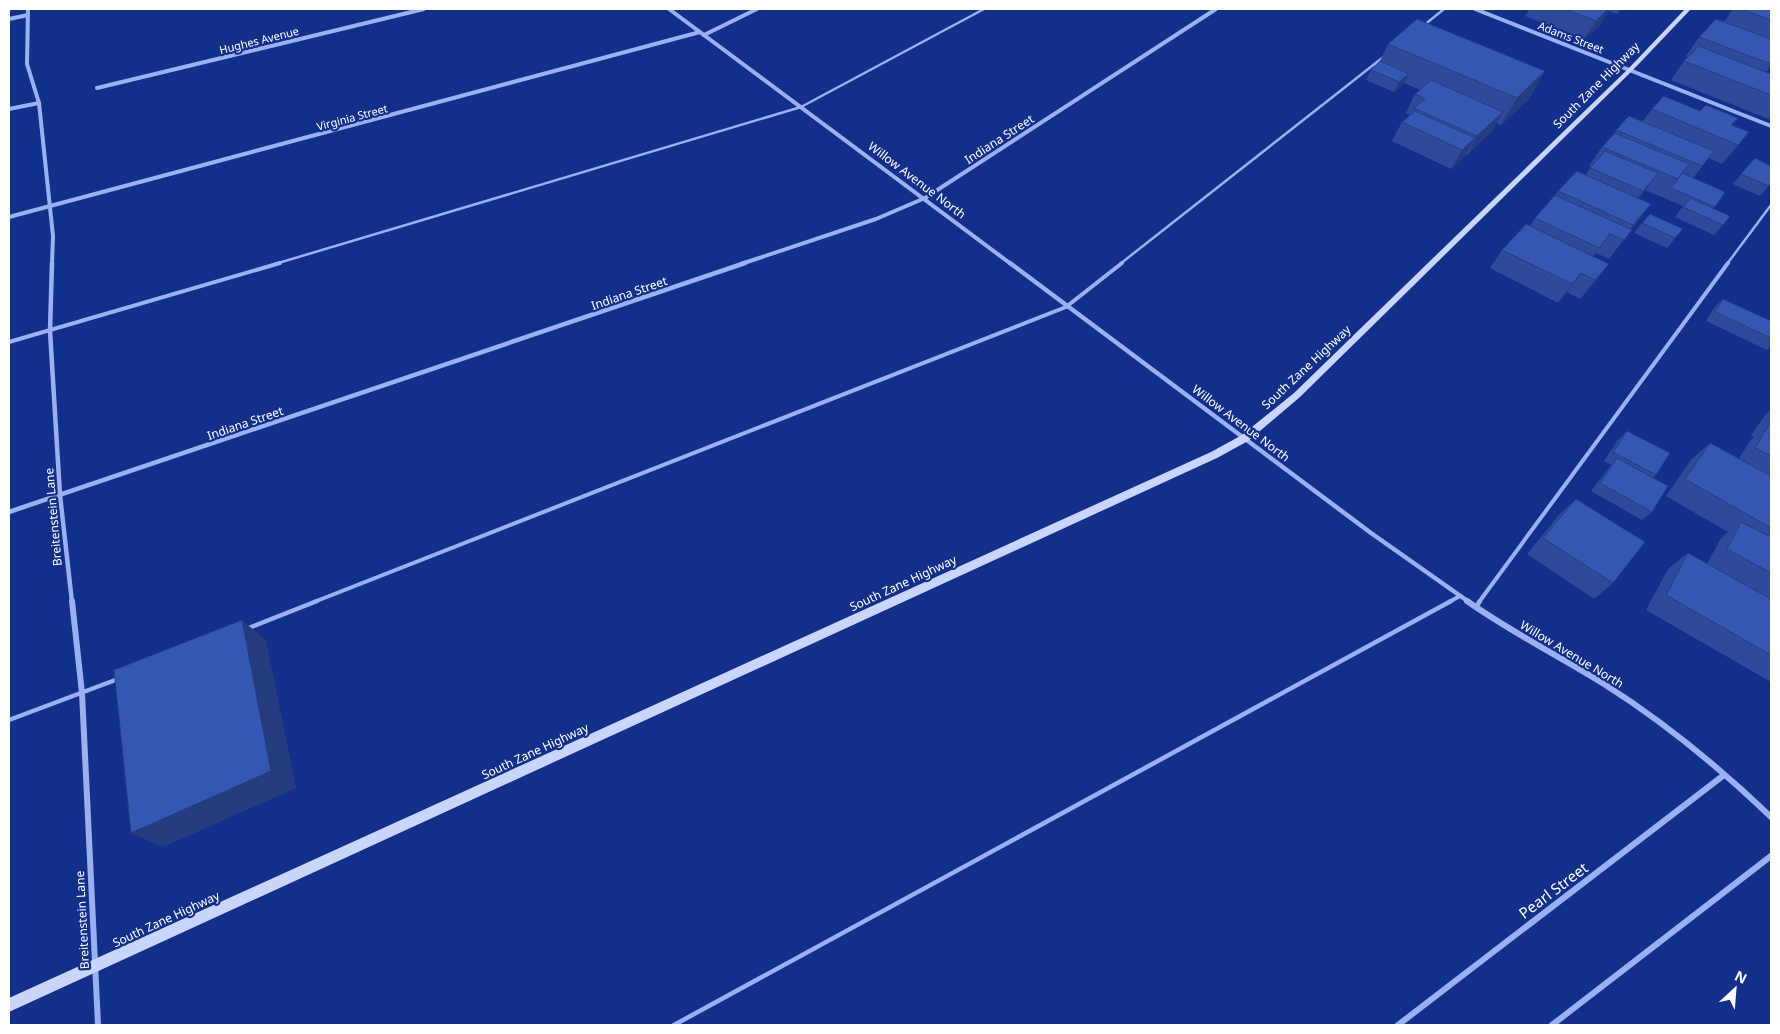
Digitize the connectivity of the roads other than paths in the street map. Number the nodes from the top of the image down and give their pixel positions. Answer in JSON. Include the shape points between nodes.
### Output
{"nodes":[{"id":1,"x":28,"y":9,"type":"edge"},
{"id":2,"x":424,"y":9,"type":"edge"},
{"id":3,"x":669,"y":9,"type":"edge"},
{"id":4,"x":757,"y":9,"type":"edge"},
{"id":5,"x":984,"y":9,"type":"edge"},
{"id":6,"x":1216,"y":9,"type":"edge"},
{"id":7,"x":1444,"y":9,"type":"edge"},
{"id":8,"x":1475,"y":9,"type":"edge"},
{"id":9,"x":1688,"y":9,"type":"edge"},
{"id":10,"x":28,"y":15,"type":"junction"},
{"id":11,"x":9,"y":19,"type":"edge"},
{"id":12,"x":1421,"y":27,"type":"edge"},
{"id":13,"x":702,"y":33,"type":"junction"},
{"id":14,"x":1390,"y":51,"type":"dead end"},
{"id":15,"x":1631,"y":69,"type":"junction"},
{"id":16,"x":98,"y":88,"type":"dead end"},
{"id":17,"x":39,"y":103,"type":"junction"},
{"id":18,"x":802,"y":107,"type":"junction"},
{"id":19,"x":9,"y":109,"type":"edge"},
{"id":20,"x":1771,"y":126,"type":"edge"},
{"id":21,"x":925,"y":198,"type":"junction"},
{"id":22,"x":1771,"y":205,"type":"edge"},
{"id":23,"x":50,"y":206,"type":"junction"},
{"id":24,"x":9,"y":217,"type":"edge"},
{"id":25,"x":1066,"y":307,"type":"junction"},
{"id":26,"x":50,"y":331,"type":"junction"},
{"id":27,"x":9,"y":342,"type":"edge"},
{"id":28,"x":1245,"y":438,"type":"junction"},
{"id":29,"x":60,"y":495,"type":"junction"},
{"id":30,"x":9,"y":512,"type":"edge"},
{"id":31,"x":1460,"y":596,"type":"junction"},
{"id":32,"x":1476,"y":607,"type":"junction"},
{"id":33,"x":243,"y":630,"type":"edge"},
{"id":34,"x":122,"y":677,"type":"edge"},
{"id":35,"x":82,"y":693,"type":"junction"},
{"id":36,"x":9,"y":720,"type":"edge"},
{"id":37,"x":1724,"y":775,"type":"junction"},
{"id":38,"x":1771,"y":817,"type":"edge"},
{"id":39,"x":1771,"y":856,"type":"edge"},
{"id":40,"x":94,"y":966,"type":"junction"},
{"id":41,"x":9,"y":1005,"type":"edge"},
{"id":42,"x":98,"y":1025,"type":"edge"},
{"id":43,"x":674,"y":1025,"type":"edge"},
{"id":44,"x":1398,"y":1025,"type":"edge"},
{"id":45,"x":1552,"y":1025,"type":"edge"}],
"edges":[{"from":1,"to":10,"type":"street","name":"Breitenstein Lane"},
{"from":2,"to":16,"type":"street","name":"Hughes Avenue"},
{"from":3,"to":13,"type":"street","name":"Willow Avenue North"},
{"from":4,"to":13,"type":"street","name":"Virginia Street"},
{"from":5,"to":18,"type":"lane"},
{"from":6,"to":21,"type":"street","name":"Indiana Street"},
{"from":7,"to":12,"type":"lane"},
{"from":8,"to":15,"type":"street","name":"Adams Street"},
{"from":9,"to":15,"type":"street","name":"South Zane Highway"},
{"from":10,"to":11,"type":"street"},
{"from":10,"to":17,"type":"street","name":"Breitenstein Lane","via":[[27,64]]},
{"from":13,"to":18,"type":"street","name":"Willow Avenue North"},
{"from":13,"to":23,"type":"street","name":"Virginia Street"},
{"from":14,"to":25,"type":"lane"},
{"from":15,"to":20,"type":"street","name":"Adams Street"},
{"from":15,"to":28,"type":"street","name":"South Zane Highway","via":[[1298,395]]},
{"from":17,"to":19,"type":"street"},
{"from":17,"to":23,"type":"street","name":"Breitenstein Lane"},
{"from":18,"to":21,"type":"street","name":"Willow Avenue North"},
{"from":18,"to":26,"type":"lane"},
{"from":21,"to":25,"type":"street","name":"Willow Avenue North"},
{"from":21,"to":29,"type":"street","name":"Indiana Street","via":[[867,222]]},
{"from":22,"to":32,"type":"lane"},
{"from":23,"to":24,"type":"street","name":"Virginia Street"},
{"from":23,"to":26,"type":"street","name":"Breitenstein Lane","via":[[53,236]]},
{"from":25,"to":28,"type":"street","name":"Willow Avenue North"},
{"from":25,"to":33,"type":"lane"},
{"from":26,"to":27,"type":"lane"},
{"from":26,"to":29,"type":"street","name":"Breitenstein Lane"},
{"from":28,"to":31,"type":"street","name":"Willow Avenue North","via":[[1371,534]]},
{"from":28,"to":40,"type":"street","name":"South Zane Highway","via":[[1214,455]]},
{"from":29,"to":30,"type":"street","name":"Indiana Street"},
{"from":29,"to":35,"type":"street","name":"Breitenstein Lane"},
{"from":31,"to":32,"type":"street","name":"Willow Avenue North"},
{"from":31,"to":43,"type":"lane"},
{"from":32,"to":37,"type":"street","name":"Willow Avenue North","via":[[1651,714]]},
{"from":34,"to":35,"type":"lane"},
{"from":35,"to":36,"type":"lane"},
{"from":35,"to":40,"type":"street","name":"Breitenstein Lane"},
{"from":37,"to":38,"type":"street","name":"Willow Avenue North"},
{"from":37,"to":44,"type":"street","name":"Pearl Street"},
{"from":39,"to":45,"type":"street"},
{"from":40,"to":41,"type":"street","name":"South Zane Highway"},
{"from":40,"to":42,"type":"street","name":"Breitenstein Lane"}]}
